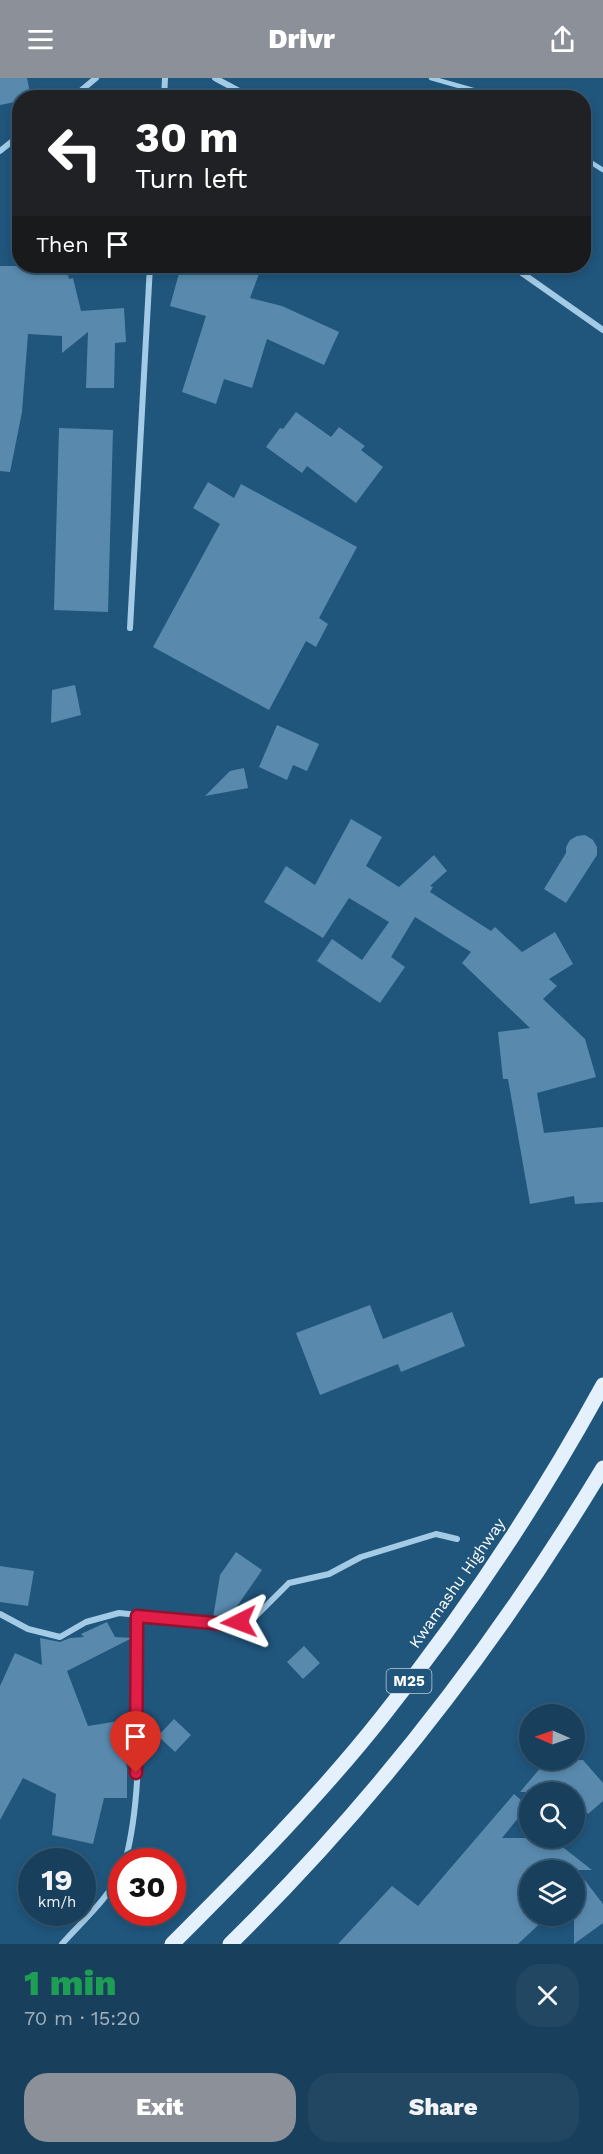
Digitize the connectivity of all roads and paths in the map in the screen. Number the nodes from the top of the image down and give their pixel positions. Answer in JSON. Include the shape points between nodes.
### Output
{"nodes":[{"id":1,"x":96,"y":78,"type":"edge"},
{"id":2,"x":215,"y":78,"type":"edge"},
{"id":3,"x":431,"y":78,"type":"edge"},
{"id":4,"x":82,"y":90,"type":"edge"},
{"id":5,"x":237,"y":90,"type":"edge"},
{"id":6,"x":473,"y":90,"type":"edge"},
{"id":7,"x":12,"y":141,"type":"edge"},
{"id":8,"x":0,"y":151,"type":"edge"},
{"id":9,"x":150,"y":273,"type":"edge"},
{"id":10,"x":522,"y":273,"type":"edge"},
{"id":11,"x":603,"y":330,"type":"edge"},
{"id":12,"x":130,"y":628,"type":"dead end"},
{"id":13,"x":603,"y":1385,"type":"edge"},
{"id":14,"x":603,"y":1468,"type":"edge"},
{"id":15,"x":457,"y":1539,"type":"dead end"},
{"id":16,"x":0,"y":1614,"type":"edge"},
{"id":17,"x":137,"y":1616,"type":"junction"},
{"id":18,"x":129,"y":1848,"type":"edge"},
{"id":19,"x":108,"y":1893,"type":"edge"},
{"id":20,"x":62,"y":1944,"type":"edge"},
{"id":21,"x":172,"y":1944,"type":"edge"},
{"id":22,"x":230,"y":1944,"type":"edge"}],
"edges":[{"from":1,"to":4,"type":"street"},
{"from":2,"to":5,"type":"street"},
{"from":3,"to":6,"type":"lane"},
{"from":7,"to":8,"type":"street"},
{"from":9,"to":12,"type":"street"},
{"from":10,"to":11,"type":"street"},
{"from":13,"to":21,"type":"main road","name":"Kwamashu Highway","number":"M25","via":[[503,1552],[382,1717],[255,1861]]},
{"from":14,"to":22,"type":"main road","number":"M25","via":[[459,1682],[340,1828]]},
{"from":15,"to":17,"type":"street","via":[[436,1534],[361,1557],[329,1574],[289,1583],[253,1619],[224,1624]]},
{"from":16,"to":17,"type":"street","via":[[28,1629],[60,1637],[86,1622],[119,1613]]},
{"from":17,"to":18,"type":"street","via":[[135,1824]]},
{"from":19,"to":20,"type":"street"}]}
